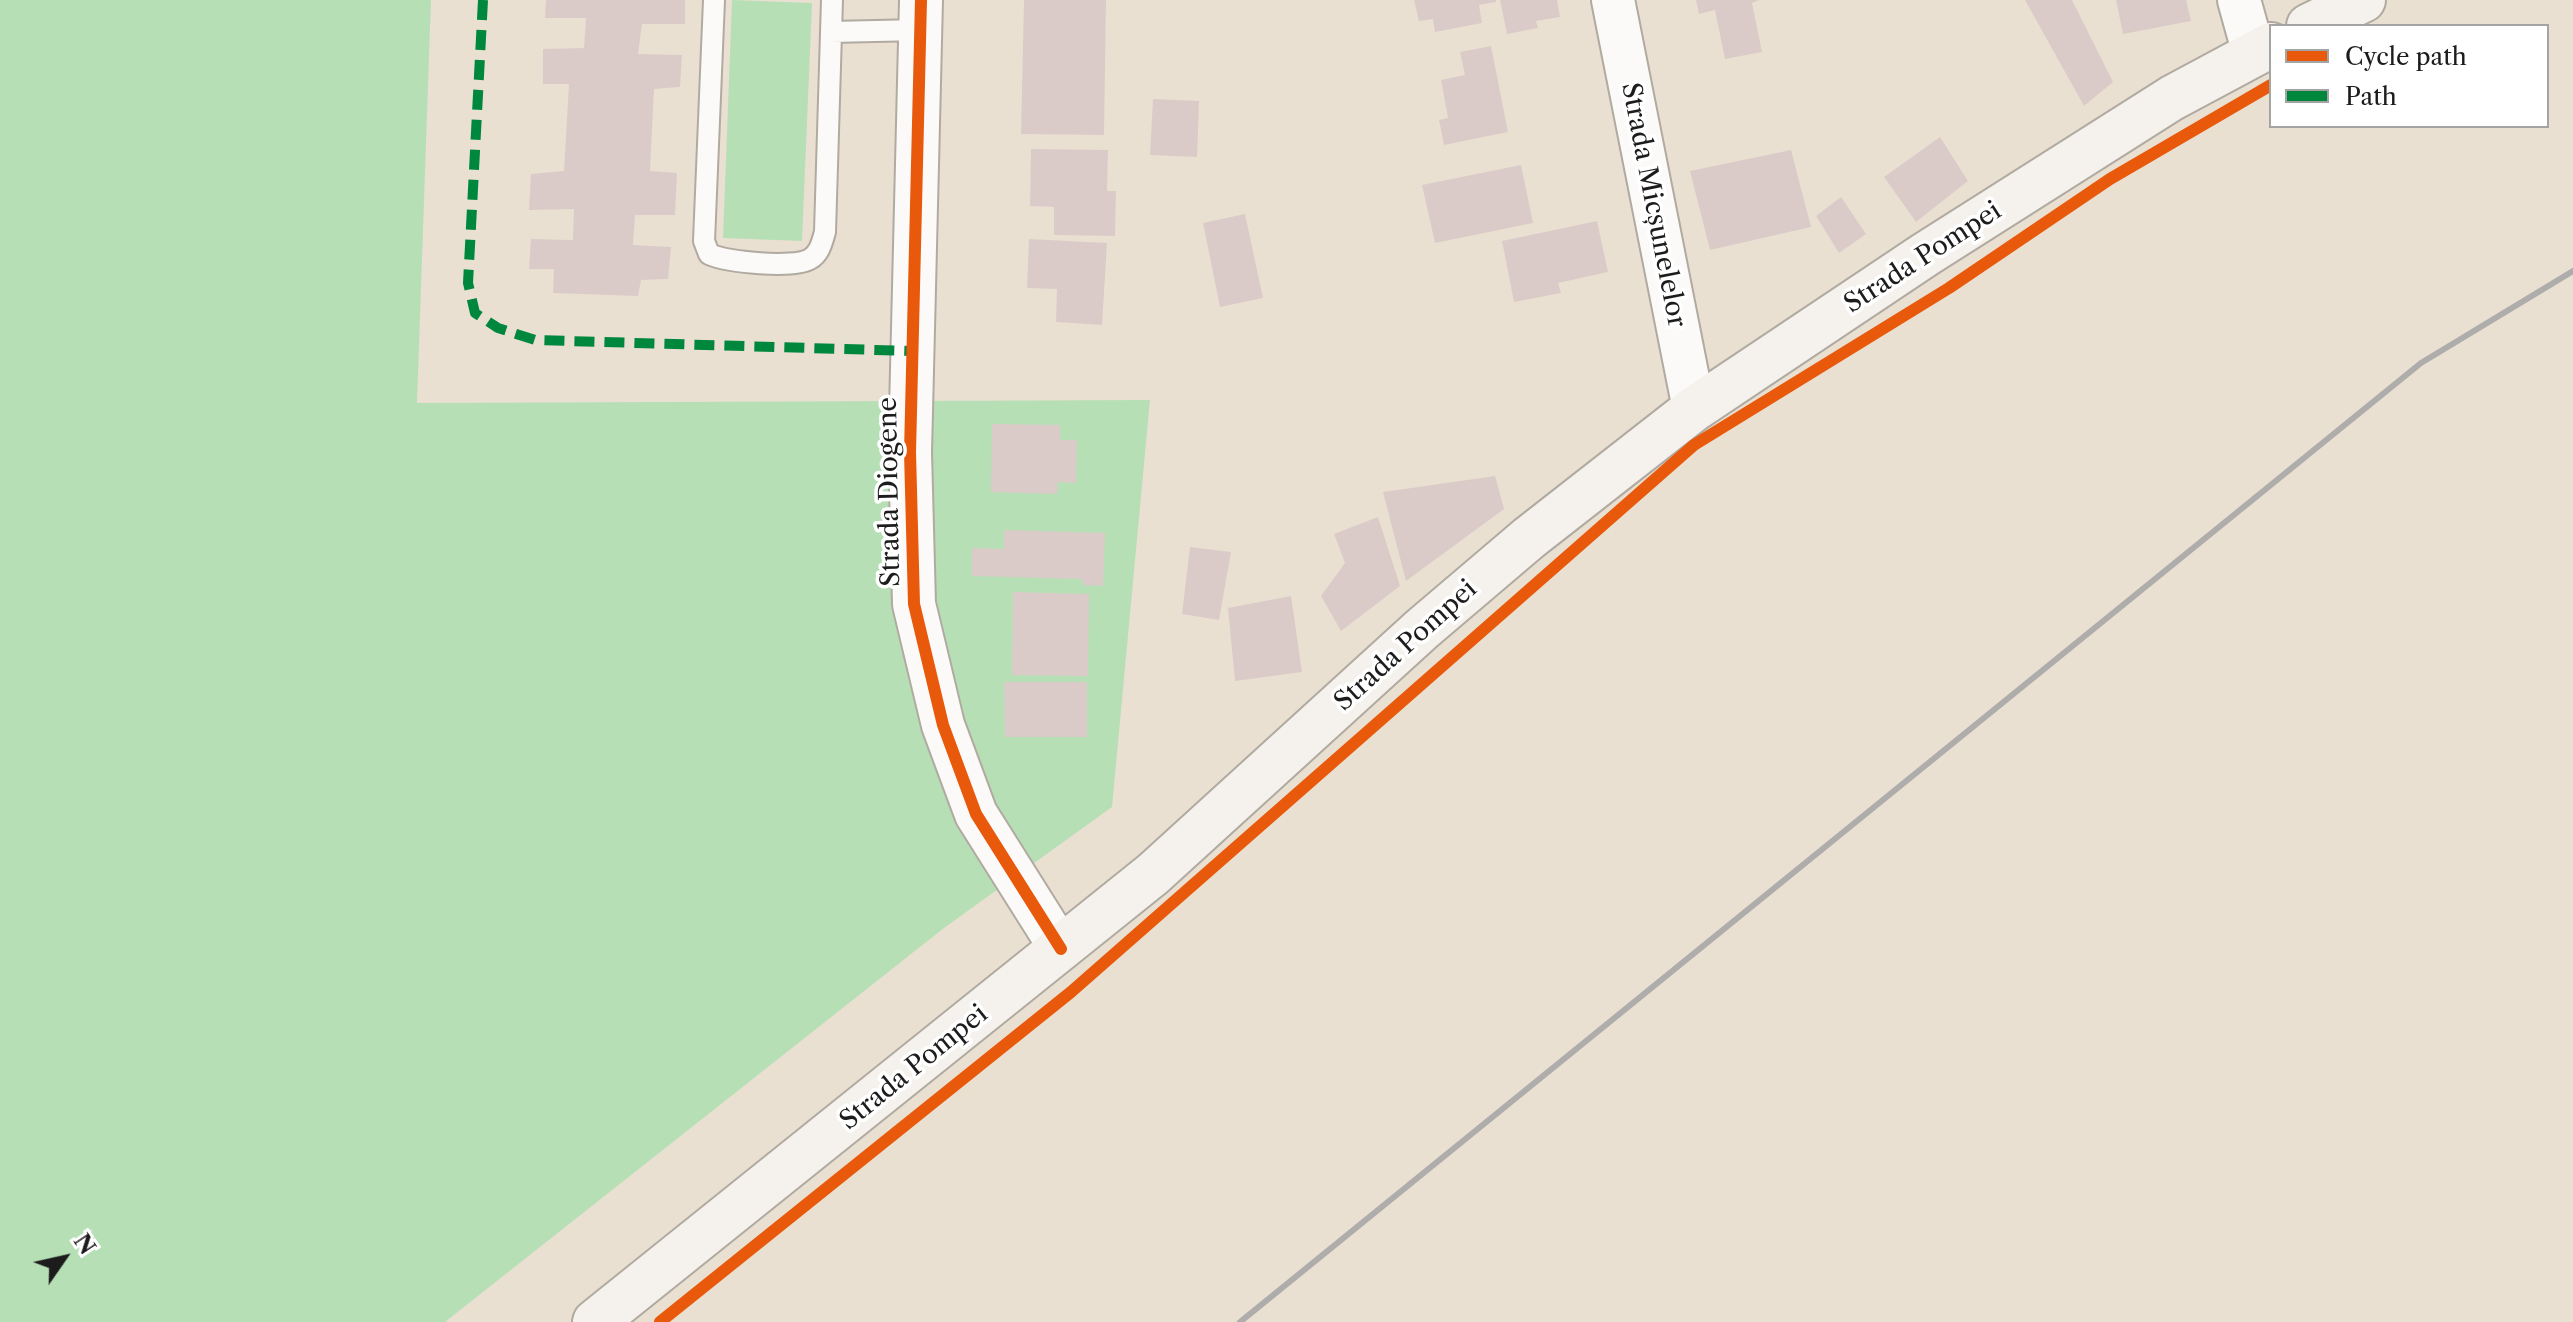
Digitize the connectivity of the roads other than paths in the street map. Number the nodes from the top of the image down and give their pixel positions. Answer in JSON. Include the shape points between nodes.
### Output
{"nodes":[{"id":1,"x":714,"y":0,"type":"edge"},
{"id":2,"x":832,"y":0,"type":"edge"},
{"id":3,"x":1613,"y":0,"type":"edge"},
{"id":4,"x":2239,"y":0,"type":"edge"},
{"id":5,"x":2363,"y":0,"type":"edge"},
{"id":6,"x":920,"y":15,"type":"edge"},
{"id":7,"x":2313,"y":24,"type":"edge"},
{"id":8,"x":831,"y":32,"type":"junction"},
{"id":9,"x":2262,"y":50,"type":"edge"},
{"id":10,"x":1694,"y":409,"type":"junction"},
{"id":11,"x":1061,"y":949,"type":"junction"},
{"id":12,"x":595,"y":1322,"type":"edge"}],
"edges":[{"from":1,"to":8,"type":"lane","via":[[704,241],[709,254],[722,260],[795,264],[811,259],[820,248],[825,232]]},
{"from":2,"to":8,"type":"lane"},
{"from":3,"to":10,"type":"street","name":"Strada Micșunelelor"},
{"from":4,"to":9,"type":"street"},
{"from":5,"to":7,"type":"main road"},
{"from":6,"to":8,"type":"lane"},
{"from":6,"to":11,"type":"street","name":"Strada Diogene","via":[[910,452],[914,604],[943,725],[976,814]]},
{"from":9,"to":10,"type":"main road","name":"Strada Pompei","via":[[2146,114]]},
{"from":10,"to":11,"type":"main road","name":"Strada Pompei","via":[[1422,629],[1153,874]]},
{"from":11,"to":12,"type":"main road","name":"Strada Pompei"}]}
